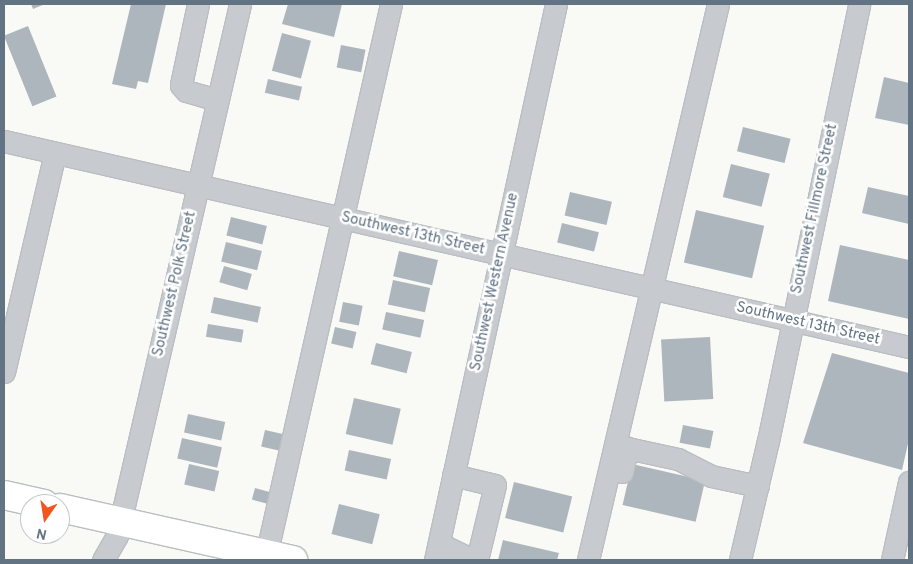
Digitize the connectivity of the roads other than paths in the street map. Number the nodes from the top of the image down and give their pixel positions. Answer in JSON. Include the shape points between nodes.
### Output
{"nodes":[{"id":1,"x":198,"y":4,"type":"edge"},
{"id":2,"x":240,"y":4,"type":"edge"},
{"id":3,"x":391,"y":4,"type":"edge"},
{"id":4,"x":556,"y":4,"type":"edge"},
{"id":5,"x":718,"y":4,"type":"edge"},
{"id":6,"x":859,"y":4,"type":"edge"},
{"id":7,"x":218,"y":100,"type":"junction"},
{"id":8,"x":4,"y":141,"type":"edge"},
{"id":9,"x":55,"y":153,"type":"junction"},
{"id":10,"x":198,"y":186,"type":"junction"},
{"id":11,"x":344,"y":219,"type":"junction"},
{"id":12,"x":501,"y":254,"type":"junction"},
{"id":13,"x":651,"y":288,"type":"junction"},
{"id":14,"x":791,"y":320,"type":"junction"},
{"id":15,"x":909,"y":348,"type":"edge"},
{"id":16,"x":4,"y":372,"type":"edge"},
{"id":17,"x":453,"y":475,"type":"junction"},
{"id":18,"x":909,"y":482,"type":"edge"},
{"id":19,"x":758,"y":486,"type":"junction"},
{"id":20,"x":4,"y":495,"type":"edge"},
{"id":21,"x":617,"y":496,"type":"dead end"},
{"id":22,"x":20,"y":499,"type":"edge"},
{"id":23,"x":70,"y":510,"type":"edge"},
{"id":24,"x":120,"y":521,"type":"junction"},
{"id":25,"x":437,"y":552,"type":"edge"},
{"id":26,"x":265,"y":557,"type":"edge"},
{"id":27,"x":103,"y":560,"type":"edge"},
{"id":28,"x":292,"y":560,"type":"edge"},
{"id":29,"x":473,"y":560,"type":"edge"},
{"id":30,"x":477,"y":560,"type":"edge"},
{"id":31,"x":588,"y":560,"type":"edge"},
{"id":32,"x":740,"y":560,"type":"edge"},
{"id":33,"x":892,"y":560,"type":"edge"}],
"edges":[{"from":1,"to":7,"type":"street","via":[[181,85],[186,91]]},
{"from":2,"to":7,"type":"street","name":"Southwest Polk Street"},
{"from":3,"to":11,"type":"street"},
{"from":4,"to":12,"type":"street","name":"Southwest Western Avenue"},
{"from":5,"to":13,"type":"street"},
{"from":6,"to":14,"type":"street","name":"Southwest Fillmore Street"},
{"from":7,"to":10,"type":"street","name":"Southwest Polk Street"},
{"from":8,"to":9,"type":"street","name":"Southwest 13th Street"},
{"from":9,"to":10,"type":"street","name":"Southwest 13th Street"},
{"from":9,"to":16,"type":"street"},
{"from":10,"to":11,"type":"street","name":"Southwest 13th Street"},
{"from":10,"to":24,"type":"street","name":"Southwest Polk Street"},
{"from":11,"to":12,"type":"street","name":"Southwest 13th Street"},
{"from":11,"to":26,"type":"street"},
{"from":12,"to":13,"type":"street","name":"Southwest 13th Street"},
{"from":12,"to":17,"type":"street","name":"Southwest Western Avenue"},
{"from":13,"to":14,"type":"street","name":"Southwest 13th Street"},
{"from":13,"to":31,"type":"street"},
{"from":14,"to":15,"type":"street","name":"Southwest 13th Street"},
{"from":14,"to":19,"type":"street","name":"Southwest Fillmore Street"},
{"from":17,"to":25,"type":"street","name":"Southwest Western Avenue"},
{"from":17,"to":30,"type":"street","via":[[495,485]]},
{"from":18,"to":33,"type":"street"},
{"from":19,"to":21,"type":"street","via":[[710,476],[678,459],[627,448]]},
{"from":19,"to":32,"type":"street","name":"Southwest Fillmore Street"},
{"from":20,"to":22,"type":"main road"},
{"from":23,"to":24,"type":"main road"},
{"from":24,"to":26,"type":"main road"},
{"from":24,"to":27,"type":"street","name":"Southwest Polk Street","via":[[117,536]]},
{"from":25,"to":29,"type":"street"},
{"from":26,"to":28,"type":"main road"}]}
